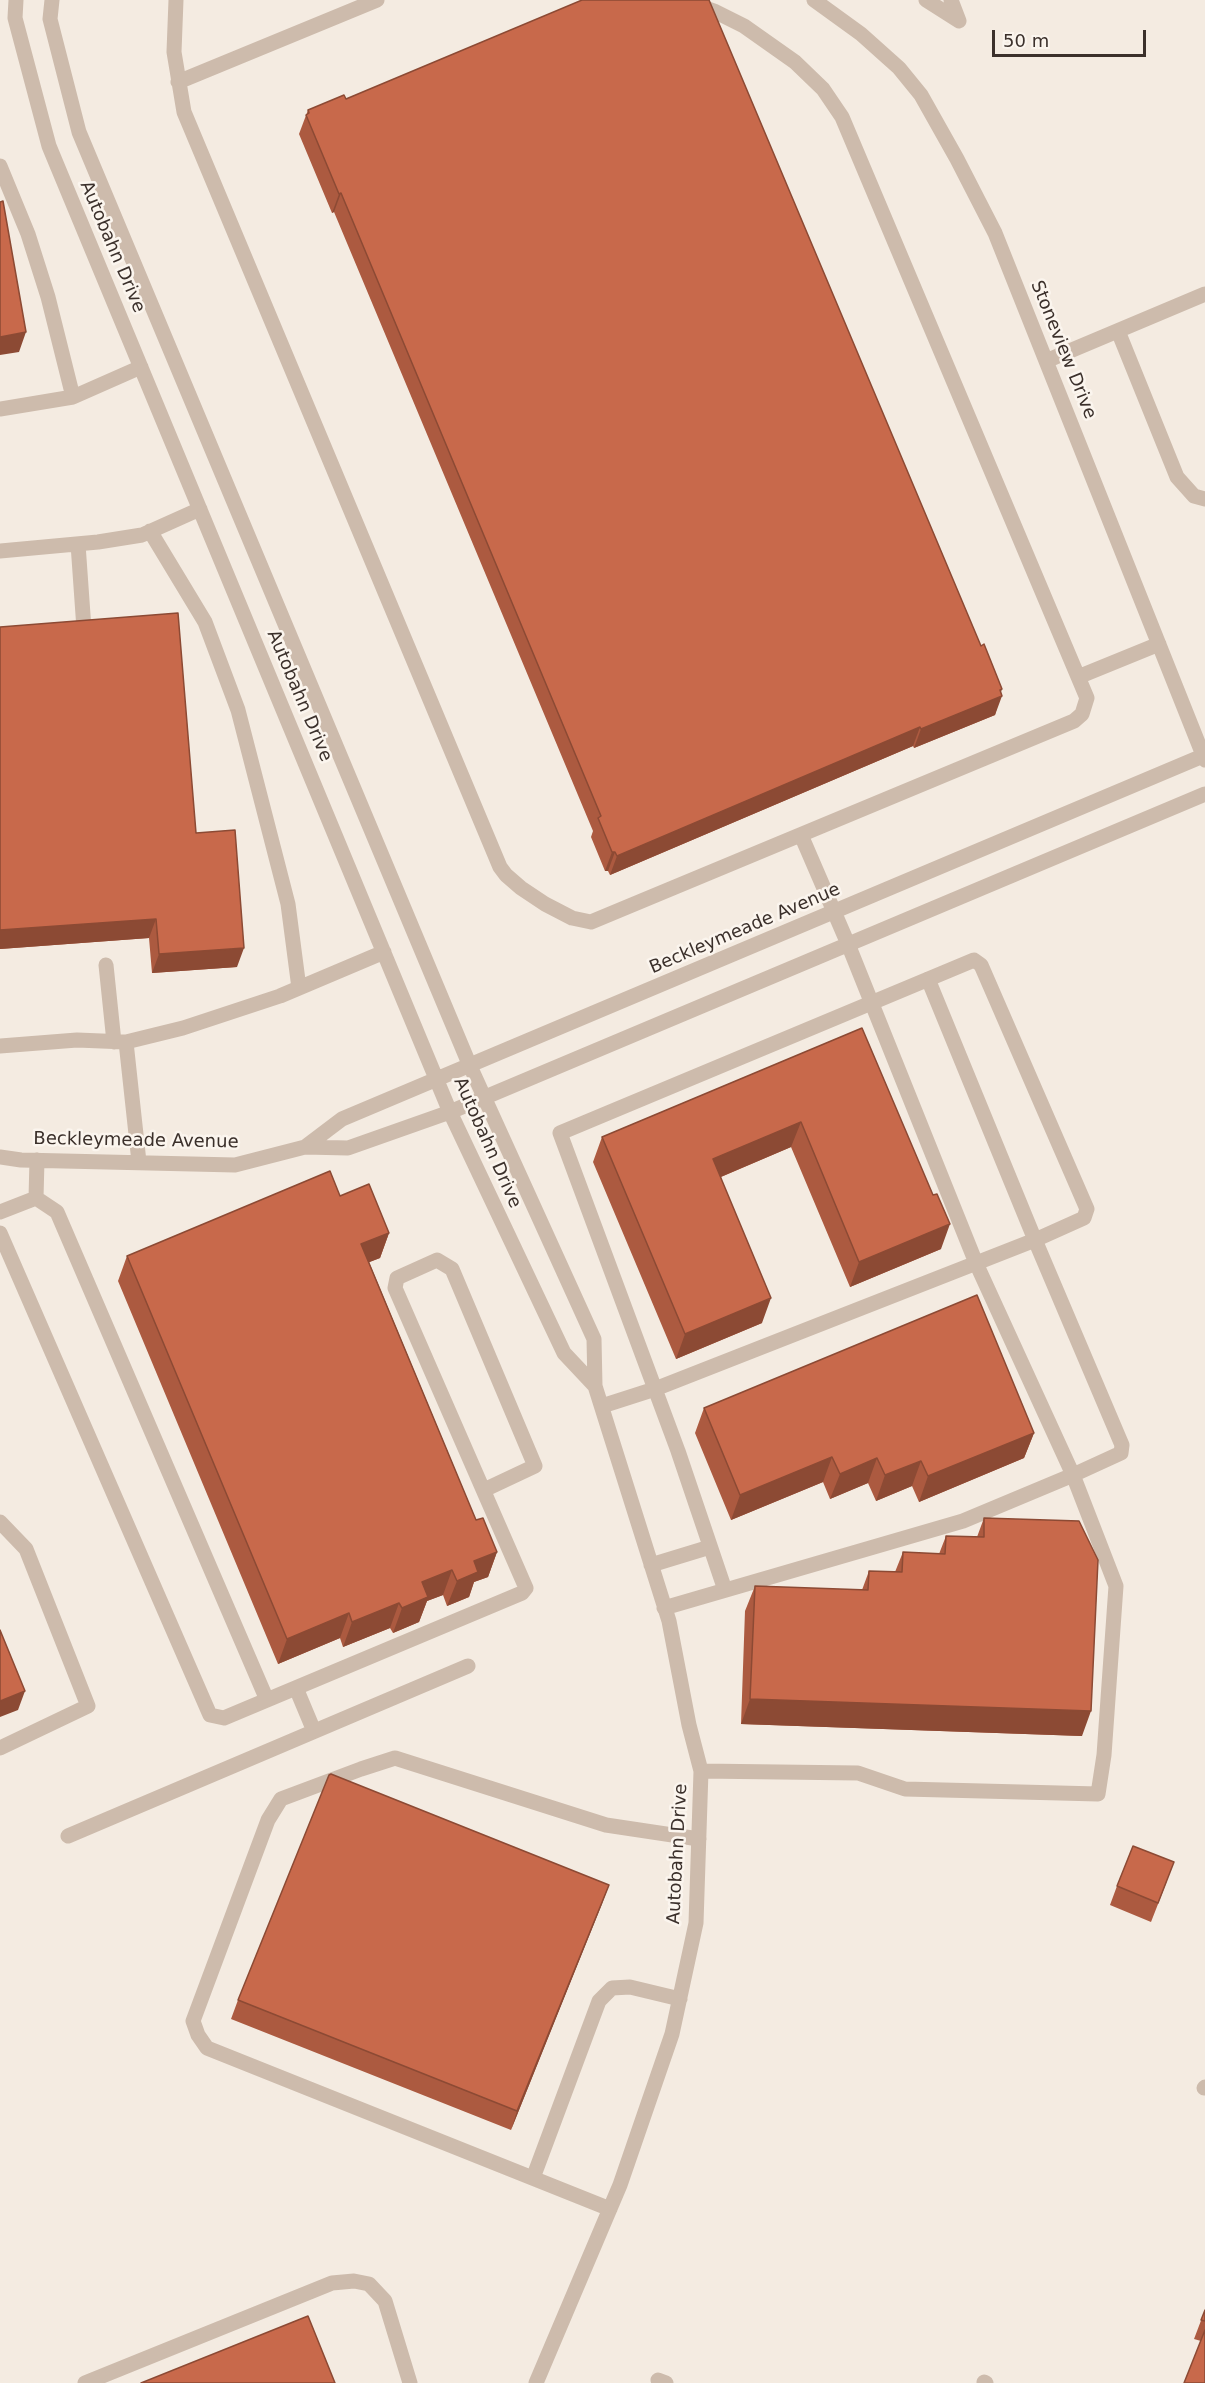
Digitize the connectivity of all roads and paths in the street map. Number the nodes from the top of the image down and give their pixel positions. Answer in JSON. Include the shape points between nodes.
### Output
{"nodes":[{"id":1,"x":16,"y":0,"type":"edge"},
{"id":2,"x":52,"y":0,"type":"edge"},
{"id":3,"x":176,"y":0,"type":"edge"},
{"id":4,"x":376,"y":0,"type":"edge"},
{"id":5,"x":682,"y":0,"type":"edge"},
{"id":6,"x":814,"y":0,"type":"edge"},
{"id":7,"x":926,"y":0,"type":"edge"},
{"id":8,"x":951,"y":0,"type":"edge"},
{"id":9,"x":178,"y":82,"type":"junction"},
{"id":10,"x":0,"y":166,"type":"edge"},
{"id":11,"x":1205,"y":294,"type":"edge"},
{"id":12,"x":1118,"y":331,"type":"junction"},
{"id":13,"x":1046,"y":361,"type":"junction"},
{"id":14,"x":141,"y":367,"type":"junction"},
{"id":15,"x":73,"y":397,"type":"junction"},
{"id":16,"x":0,"y":409,"type":"edge"},
{"id":17,"x":1205,"y":499,"type":"edge"},
{"id":18,"x":200,"y":509,"type":"junction"},
{"id":19,"x":150,"y":531,"type":"junction"},
{"id":20,"x":78,"y":544,"type":"junction"},
{"id":21,"x":0,"y":551,"type":"edge"},
{"id":22,"x":84,"y":629,"type":"edge"},
{"id":23,"x":1159,"y":644,"type":"junction"},
{"id":24,"x":1078,"y":677,"type":"junction"},
{"id":25,"x":1204,"y":757,"type":"edge"},
{"id":26,"x":1205,"y":794,"type":"edge"},
{"id":27,"x":801,"y":835,"type":"junction"},
{"id":28,"x":834,"y":912,"type":"junction"},
{"id":29,"x":848,"y":944,"type":"junction"},
{"id":30,"x":384,"y":952,"type":"junction"},
{"id":31,"x":106,"y":965,"type":"dead end"},
{"id":32,"x":928,"y":979,"type":"junction"},
{"id":33,"x":299,"y":988,"type":"junction"},
{"id":34,"x":872,"y":1003,"type":"junction"},
{"id":35,"x":120,"y":1042,"type":"junction"},
{"id":36,"x":0,"y":1046,"type":"edge"},
{"id":37,"x":470,"y":1066,"type":"junction"},
{"id":38,"x":437,"y":1080,"type":"junction"},
{"id":39,"x":484,"y":1097,"type":"junction"},
{"id":40,"x":450,"y":1112,"type":"junction"},
{"id":41,"x":305,"y":1147,"type":"junction"},
{"id":42,"x":0,"y":1157,"type":"edge"},
{"id":43,"x":37,"y":1160,"type":"junction"},
{"id":44,"x":139,"y":1162,"type":"junction"},
{"id":45,"x":36,"y":1198,"type":"junction"},
{"id":46,"x":0,"y":1212,"type":"edge"},
{"id":47,"x":0,"y":1233,"type":"edge"},
{"id":48,"x":1035,"y":1240,"type":"junction"},
{"id":49,"x":976,"y":1263,"type":"junction"},
{"id":50,"x":595,"y":1386,"type":"junction"},
{"id":51,"x":655,"y":1389,"type":"junction"},
{"id":52,"x":602,"y":1406,"type":"junction"},
{"id":53,"x":1073,"y":1475,"type":"junction"},
{"id":54,"x":484,"y":1490,"type":"junction"},
{"id":55,"x":0,"y":1522,"type":"edge"},
{"id":56,"x":710,"y":1547,"type":"junction"},
{"id":57,"x":651,"y":1565,"type":"junction"},
{"id":58,"x":725,"y":1590,"type":"junction"},
{"id":59,"x":664,"y":1608,"type":"junction"},
{"id":60,"x":468,"y":1666,"type":"dead end"},
{"id":61,"x":296,"y":1688,"type":"junction"},
{"id":62,"x":267,"y":1700,"type":"junction"},
{"id":63,"x":314,"y":1731,"type":"junction"},
{"id":64,"x":0,"y":1748,"type":"edge"},
{"id":65,"x":701,"y":1771,"type":"junction"},
{"id":66,"x":68,"y":1836,"type":"dead end"},
{"id":67,"x":699,"y":1839,"type":"junction"},
{"id":68,"x":680,"y":1999,"type":"junction"},
{"id":69,"x":533,"y":2178,"type":"junction"},
{"id":70,"x":610,"y":2209,"type":"junction"},
{"id":71,"x":85,"y":2383,"type":"edge"},
{"id":72,"x":410,"y":2383,"type":"edge"},
{"id":73,"x":536,"y":2383,"type":"edge"}],
"edges":[{"from":1,"to":14,"type":"street","name":"Autobahn Drive","via":[[15,18],[49,146]]},
{"from":2,"to":37,"type":"street","name":"Autobahn Drive","via":[[50,20],[79,132]]},
{"from":3,"to":9,"type":"street","via":[[174,52]]},
{"from":4,"to":9,"type":"street"},
{"from":5,"to":24,"type":"street","via":[[744,26],[795,62],[823,89],[842,117]]},
{"from":6,"to":13,"type":"street","name":"Stoneview Drive","via":[[884,54],[921,95],[995,233]]},
{"from":7,"to":8,"type":"street","via":[[959,21]]},
{"from":9,"to":27,"type":"street","via":[[184,112],[506,875],[545,904],[572,918],[591,922]]},
{"from":10,"to":15,"type":"street","via":[[35,255]]},
{"from":11,"to":12,"type":"street"},
{"from":12,"to":13,"type":"street"},
{"from":12,"to":17,"type":"street","via":[[1177,477],[1194,496]]},
{"from":13,"to":23,"type":"street","name":"Stoneview Drive"},
{"from":14,"to":15,"type":"street"},
{"from":14,"to":18,"type":"street","name":"Autobahn Drive"},
{"from":15,"to":16,"type":"street"},
{"from":18,"to":19,"type":"street"},
{"from":18,"to":30,"type":"street","name":"Autobahn Drive"},
{"from":19,"to":20,"type":"street"},
{"from":19,"to":33,"type":"street","via":[[206,622],[238,710],[288,904]]},
{"from":20,"to":21,"type":"street"},
{"from":20,"to":22,"type":"street"},
{"from":23,"to":24,"type":"street"},
{"from":23,"to":25,"type":"street","name":"Stoneview Drive"},
{"from":24,"to":27,"type":"street","via":[[1087,698],[1082,714],[1074,721]]},
{"from":25,"to":28,"type":"street","name":"Beckleymeade Avenue"},
{"from":26,"to":29,"type":"street","name":"Beckleymeade Avenue"},
{"from":27,"to":28,"type":"street"},
{"from":28,"to":29,"type":"street"},
{"from":28,"to":37,"type":"street","name":"Beckleymeade Avenue"},
{"from":29,"to":34,"type":"street"},
{"from":29,"to":39,"type":"street","name":"Beckleymeade Avenue"},
{"from":30,"to":33,"type":"street"},
{"from":30,"to":38,"type":"street","name":"Autobahn Drive"},
{"from":31,"to":35,"type":"street"},
{"from":32,"to":34,"type":"street"},
{"from":32,"to":48,"type":"street"},
{"from":32,"to":48,"type":"street","via":[[974,960],[981,965],[1087,1209],[1084,1218]]},
{"from":33,"to":35,"type":"street","via":[[183,1028]]},
{"from":34,"to":49,"type":"street"},
{"from":34,"to":51,"type":"street","via":[[560,1133]]},
{"from":35,"to":36,"type":"street","via":[[77,1040]]},
{"from":35,"to":44,"type":"street"},
{"from":37,"to":38,"type":"street","name":"Beckleymeade Avenue"},
{"from":37,"to":39,"type":"street","name":"Autobahn Drive"},
{"from":38,"to":40,"type":"street","name":"Autobahn Drive"},
{"from":38,"to":41,"type":"street","name":"Beckleymeade Avenue","via":[[342,1119]]},
{"from":39,"to":40,"type":"street","name":"Beckleymeade Avenue"},
{"from":39,"to":50,"type":"street","name":"Autobahn Drive","via":[[594,1339]]},
{"from":40,"to":41,"type":"street","name":"Beckleymeade Avenue","via":[[348,1148]]},
{"from":40,"to":50,"type":"street","name":"Autobahn Drive","via":[[564,1353]]},
{"from":41,"to":44,"type":"street","name":"Beckleymeade Avenue","via":[[235,1165]]},
{"from":42,"to":43,"type":"street","name":"Beckleymeade Avenue"},
{"from":43,"to":44,"type":"street","name":"Beckleymeade Avenue"},
{"from":43,"to":45,"type":"street"},
{"from":45,"to":46,"type":"street"},
{"from":45,"to":62,"type":"street","via":[[57,1212]]},
{"from":47,"to":62,"type":"street","via":[[210,1715],[224,1718]]},
{"from":48,"to":49,"type":"street"},
{"from":48,"to":53,"type":"street","via":[[1122,1445],[1121,1453]]},
{"from":49,"to":51,"type":"street"},
{"from":49,"to":53,"type":"street"},
{"from":50,"to":52,"type":"street","name":"Autobahn Drive"},
{"from":51,"to":52,"type":"street"},
{"from":51,"to":56,"type":"street"},
{"from":52,"to":57,"type":"street","name":"Autobahn Drive"},
{"from":53,"to":58,"type":"street","via":[[963,1521]]},
{"from":53,"to":65,"type":"street","via":[[1116,1586],[1098,1794],[905,1789],[858,1773]]},
{"from":54,"to":54,"type":"street","via":[[395,1288],[397,1278],[436,1260],[452,1269],[536,1466]]},
{"from":54,"to":61,"type":"street","via":[[526,1588],[522,1593]]},
{"from":55,"to":64,"type":"street","via":[[26,1549],[88,1706]]},
{"from":56,"to":57,"type":"street"},
{"from":56,"to":58,"type":"street"},
{"from":57,"to":59,"type":"street","name":"Autobahn Drive"},
{"from":58,"to":59,"type":"street"},
{"from":59,"to":65,"type":"street","name":"Autobahn Drive"},
{"from":60,"to":63,"type":"street"},
{"from":61,"to":62,"type":"street"},
{"from":61,"to":63,"type":"street"},
{"from":63,"to":66,"type":"street"},
{"from":65,"to":67,"type":"street","name":"Autobahn Drive"},
{"from":67,"to":68,"type":"street","name":"Autobahn Drive","via":[[696,1923]]},
{"from":67,"to":69,"type":"street","via":[[606,1825],[395,1758],[281,1800],[268,1820],[193,2021],[207,2048]]},
{"from":68,"to":69,"type":"street","via":[[630,1987],[612,1988],[599,2001]]},
{"from":68,"to":70,"type":"street","name":"Autobahn Drive","via":[[672,2034]]},
{"from":69,"to":70,"type":"street"},
{"from":70,"to":73,"type":"street","name":"Autobahn Drive"},
{"from":71,"to":72,"type":"street","via":[[332,2283],[354,2281],[369,2284],[385,2301]]}]}
